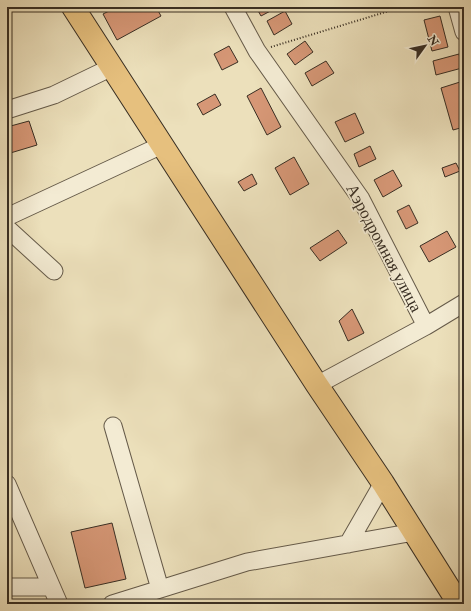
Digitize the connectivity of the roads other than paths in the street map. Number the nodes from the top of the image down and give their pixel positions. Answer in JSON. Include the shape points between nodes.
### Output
{"nodes":[{"id":1,"x":73,"y":7,"type":"edge"},
{"id":2,"x":233,"y":7,"type":"edge"},
{"id":3,"x":457,"y":7,"type":"edge"},
{"id":4,"x":464,"y":32,"type":"edge"},
{"id":5,"x":112,"y":67,"type":"junction"},
{"id":6,"x":7,"y":110,"type":"edge"},
{"id":7,"x":162,"y":145,"type":"junction"},
{"id":8,"x":7,"y":217,"type":"edge"},
{"id":9,"x":7,"y":228,"type":"edge"},
{"id":10,"x":54,"y":271,"type":"dead end"},
{"id":11,"x":464,"y":304,"type":"edge"},
{"id":12,"x":426,"y":326,"type":"junction"},
{"id":13,"x":317,"y":385,"type":"junction"},
{"id":14,"x":113,"y":426,"type":"dead end"},
{"id":15,"x":383,"y":483,"type":"junction"},
{"id":16,"x":7,"y":484,"type":"edge"},
{"id":17,"x":414,"y":532,"type":"junction"},
{"id":18,"x":348,"y":544,"type":"junction"},
{"id":19,"x":7,"y":587,"type":"edge"},
{"id":20,"x":52,"y":587,"type":"junction"},
{"id":21,"x":160,"y":589,"type":"junction"},
{"id":22,"x":59,"y":604,"type":"edge"},
{"id":23,"x":112,"y":604,"type":"edge"},
{"id":24,"x":458,"y":604,"type":"edge"}],
"edges":[{"from":1,"to":5,"type":"main road"},
{"from":2,"to":12,"type":"street","name":"Аэродромная улица","via":[[257,51],[361,199]]},
{"from":3,"to":4,"type":"street"},
{"from":5,"to":6,"type":"street","via":[[54,95]]},
{"from":5,"to":7,"type":"main road"},
{"from":7,"to":8,"type":"street"},
{"from":7,"to":13,"type":"main road"},
{"from":9,"to":10,"type":"street"},
{"from":11,"to":12,"type":"street"},
{"from":12,"to":13,"type":"street","name":"Аэродромная улица"},
{"from":13,"to":15,"type":"main road"},
{"from":14,"to":21,"type":"street"},
{"from":15,"to":17,"type":"main road"},
{"from":15,"to":18,"type":"street"},
{"from":16,"to":20,"type":"street"},
{"from":17,"to":18,"type":"street"},
{"from":17,"to":24,"type":"main road"},
{"from":18,"to":21,"type":"street","via":[[247,562]]},
{"from":19,"to":20,"type":"street"},
{"from":20,"to":22,"type":"street"},
{"from":21,"to":23,"type":"street"}]}
